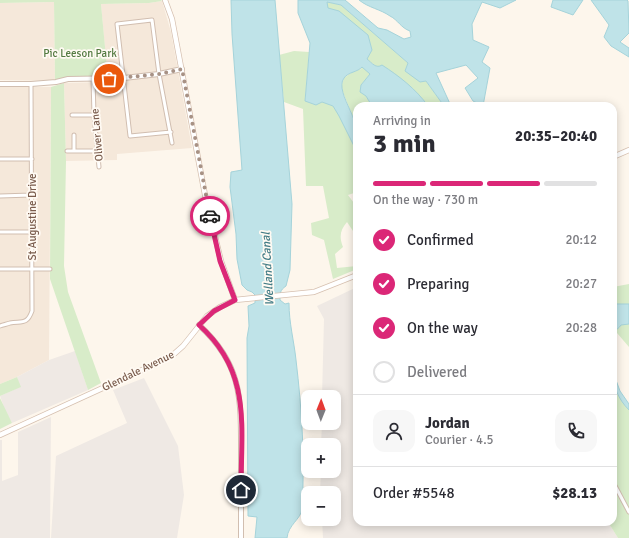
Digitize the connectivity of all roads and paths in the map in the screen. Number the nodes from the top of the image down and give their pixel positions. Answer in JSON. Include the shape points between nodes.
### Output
{"nodes":[{"id":1,"x":165,"y":0,"type":"edge"},
{"id":2,"x":182,"y":69,"type":"junction"},
{"id":3,"x":159,"y":74,"type":"junction"},
{"id":4,"x":124,"y":78,"type":"junction"},
{"id":5,"x":94,"y":79,"type":"junction"},
{"id":6,"x":0,"y":84,"type":"edge"},
{"id":7,"x":31,"y":84,"type":"junction"},
{"id":8,"x":72,"y":115,"type":"dead end"},
{"id":9,"x":94,"y":115,"type":"junction"},
{"id":10,"x":171,"y":132,"type":"junction"},
{"id":11,"x":74,"y":136,"type":"dead end"},
{"id":12,"x":172,"y":144,"type":"dead end"},
{"id":13,"x":629,"y":150,"type":"edge"},
{"id":14,"x":67,"y":151,"type":"dead end"},
{"id":15,"x":74,"y":151,"type":"junction"},
{"id":16,"x":97,"y":151,"type":"junction"},
{"id":17,"x":617,"y":155,"type":"edge"},
{"id":18,"x":0,"y":159,"type":"edge"},
{"id":19,"x":32,"y":159,"type":"junction"},
{"id":20,"x":99,"y":167,"type":"dead end"},
{"id":21,"x":32,"y":195,"type":"junction"},
{"id":22,"x":0,"y":196,"type":"edge"},
{"id":23,"x":0,"y":232,"type":"edge"},
{"id":24,"x":32,"y":232,"type":"junction"},
{"id":25,"x":0,"y":269,"type":"edge"},
{"id":26,"x":32,"y":269,"type":"junction"},
{"id":27,"x":50,"y":269,"type":"dead end"},
{"id":28,"x":353,"y":277,"type":"edge"},
{"id":29,"x":235,"y":300,"type":"junction"},
{"id":30,"x":199,"y":325,"type":"junction"},
{"id":31,"x":0,"y":326,"type":"edge"},
{"id":32,"x":0,"y":435,"type":"edge"},
{"id":33,"x":617,"y":490,"type":"edge"},
{"id":34,"x":629,"y":512,"type":"edge"},
{"id":35,"x":241,"y":538,"type":"edge"}],
"edges":[{"from":1,"to":2,"type":"main road","via":[[172,19]]},
{"from":2,"to":3,"type":"street"},
{"from":2,"to":29,"type":"main road","via":[[220,261]]},
{"from":3,"to":4,"type":"street"},
{"from":3,"to":4,"type":"street","via":[[152,20],[117,24]]},
{"from":3,"to":10,"type":"street"},
{"from":4,"to":5,"type":"street"},
{"from":4,"to":10,"type":"street","via":[[130,136]]},
{"from":5,"to":7,"type":"street","via":[[68,79]]},
{"from":5,"to":9,"type":"street","name":"Oliver Lane"},
{"from":6,"to":7,"type":"street"},
{"from":7,"to":19,"type":"street","name":"St Augustine Drive"},
{"from":8,"to":9,"type":"street"},
{"from":9,"to":16,"type":"street","name":"Oliver Lane"},
{"from":10,"to":12,"type":"street"},
{"from":11,"to":15,"type":"street"},
{"from":13,"to":17,"type":"main road"},
{"from":14,"to":15,"type":"street"},
{"from":15,"to":16,"type":"street"},
{"from":16,"to":20,"type":"street","name":"Oliver Lane"},
{"from":18,"to":19,"type":"street"},
{"from":19,"to":21,"type":"street","name":"St Augustine Drive"},
{"from":21,"to":22,"type":"street"},
{"from":21,"to":24,"type":"street","name":"St Augustine Drive"},
{"from":23,"to":24,"type":"street"},
{"from":24,"to":26,"type":"street","name":"St Augustine Drive"},
{"from":25,"to":26,"type":"street"},
{"from":26,"to":27,"type":"street"},
{"from":26,"to":31,"type":"street","name":"St Augustine Drive","via":[[30,318],[24,322]]},
{"from":28,"to":29,"type":"main road","name":"Glendale Avenue","via":[[314,292]]},
{"from":29,"to":30,"type":"main road","name":"Glendale Avenue","via":[[214,311]]},
{"from":30,"to":32,"type":"main road","name":"Glendale Avenue","via":[[184,346],[164,360]]},
{"from":30,"to":35,"type":"street","via":[[216,340],[227,357],[238,388],[241,411]]},
{"from":33,"to":34,"type":"street"}]}
